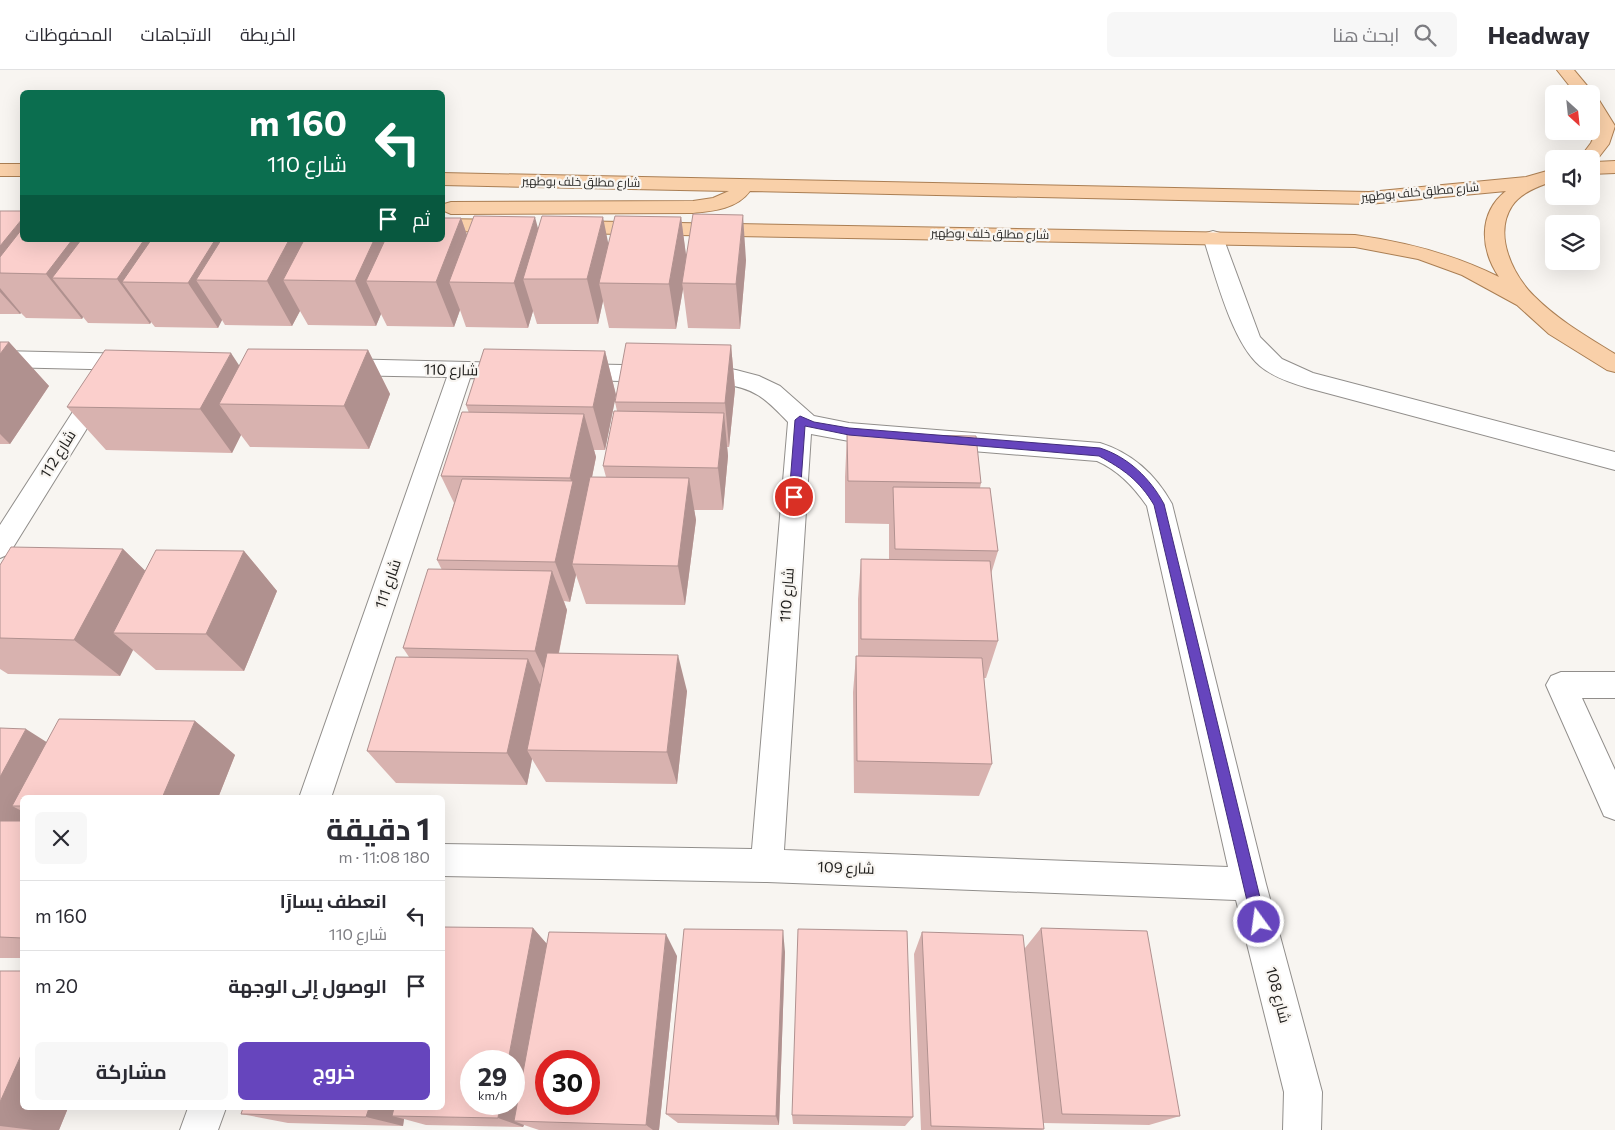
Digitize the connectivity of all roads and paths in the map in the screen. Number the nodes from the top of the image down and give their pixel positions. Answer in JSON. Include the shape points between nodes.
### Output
{"nodes":[{"id":1,"x":1565,"y":70,"type":"edge"},
{"id":2,"x":1578,"y":85,"type":"edge"},
{"id":3,"x":1600,"y":118,"type":"edge"},
{"id":4,"x":1595,"y":150,"type":"edge"},
{"id":5,"x":1600,"y":168,"type":"edge"},
{"id":6,"x":1615,"y":168,"type":"edge"},
{"id":7,"x":0,"y":170,"type":"edge"},
{"id":8,"x":20,"y":170,"type":"edge"},
{"id":9,"x":1545,"y":178,"type":"edge"},
{"id":10,"x":445,"y":179,"type":"edge"},
{"id":11,"x":1528,"y":183,"type":"junction"},
{"id":12,"x":740,"y":186,"type":"junction"},
{"id":13,"x":445,"y":209,"type":"edge"},
{"id":14,"x":445,"y":225,"type":"edge"},
{"id":15,"x":1213,"y":238,"type":"junction"},
{"id":16,"x":1525,"y":300,"type":"junction"},
{"id":17,"x":1557,"y":329,"type":"junction"},
{"id":18,"x":0,"y":359,"type":"edge"},
{"id":19,"x":116,"y":362,"type":"junction"},
{"id":20,"x":156,"y":363,"type":"edge"},
{"id":21,"x":1615,"y":364,"type":"edge"},
{"id":22,"x":323,"y":367,"type":"edge"},
{"id":23,"x":461,"y":370,"type":"junction"},
{"id":24,"x":1615,"y":385,"type":"edge"},
{"id":25,"x":800,"y":420,"type":"junction"},
{"id":26,"x":1615,"y":460,"type":"edge"},
{"id":27,"x":0,"y":547,"type":"edge"},
{"id":28,"x":1615,"y":685,"type":"edge"},
{"id":29,"x":316,"y":795,"type":"edge"},
{"id":30,"x":1615,"y":805,"type":"edge"},
{"id":31,"x":445,"y":860,"type":"edge"},
{"id":32,"x":767,"y":866,"type":"junction"},
{"id":33,"x":1249,"y":884,"type":"junction"},
{"id":34,"x":206,"y":1110,"type":"edge"},
{"id":35,"x":199,"y":1130,"type":"edge"},
{"id":36,"x":1302,"y":1130,"type":"edge"}],
"edges":[{"from":1,"to":2,"type":"main road"},
{"from":3,"to":4,"type":"main road","via":[[1606,128]]},
{"from":5,"to":6,"type":"main road"},
{"from":7,"to":8,"type":"main road"},
{"from":9,"to":11,"type":"main road"},
{"from":10,"to":12,"type":"main road","name":"شارع مطلق خلف بوطهير"},
{"from":11,"to":12,"type":"main road","name":"شارع مطلق خلف بوطهير","via":[[1369,198]]},
{"from":11,"to":16,"type":"main road","via":[[1503,203],[1493,230],[1500,263]]},
{"from":12,"to":13,"type":"main road","via":[[740,192],[732,199],[692,207],[478,206]]},
{"from":14,"to":15,"type":"main road","name":"شارع مطلق خلف بوطهير"},
{"from":15,"to":16,"type":"main road","name":"شارع مطلق خلف بوطهير","via":[[1355,241],[1394,246],[1466,269]]},
{"from":15,"to":26,"type":"street","via":[[1249,338],[1257,351],[1276,367],[1308,380]]},
{"from":16,"to":17,"type":"main road"},
{"from":17,"to":21,"type":"main road"},
{"from":17,"to":24,"type":"main road"},
{"from":18,"to":19,"type":"street"},
{"from":19,"to":20,"type":"street"},
{"from":19,"to":27,"type":"street","name":"شارع 112"},
{"from":22,"to":23,"type":"street","name":"شارع 110"},
{"from":23,"to":25,"type":"street","name":"شارع 110","via":[[720,375],[761,385],[779,397]]},
{"from":23,"to":29,"type":"street","name":"شارع 111"},
{"from":25,"to":32,"type":"street","name":"شارع 110"},
{"from":25,"to":33,"type":"street","name":"شارع 108","via":[[812,426],[849,432],[1100,452],[1139,477],[1159,504]]},
{"from":28,"to":30,"type":"street","via":[[1561,685]]},
{"from":31,"to":32,"type":"street","name":"شارع 109"},
{"from":32,"to":33,"type":"street","name":"شارع 109"},
{"from":33,"to":36,"type":"street","name":"شارع 108","via":[[1303,1092]]},
{"from":34,"to":35,"type":"street"}]}
